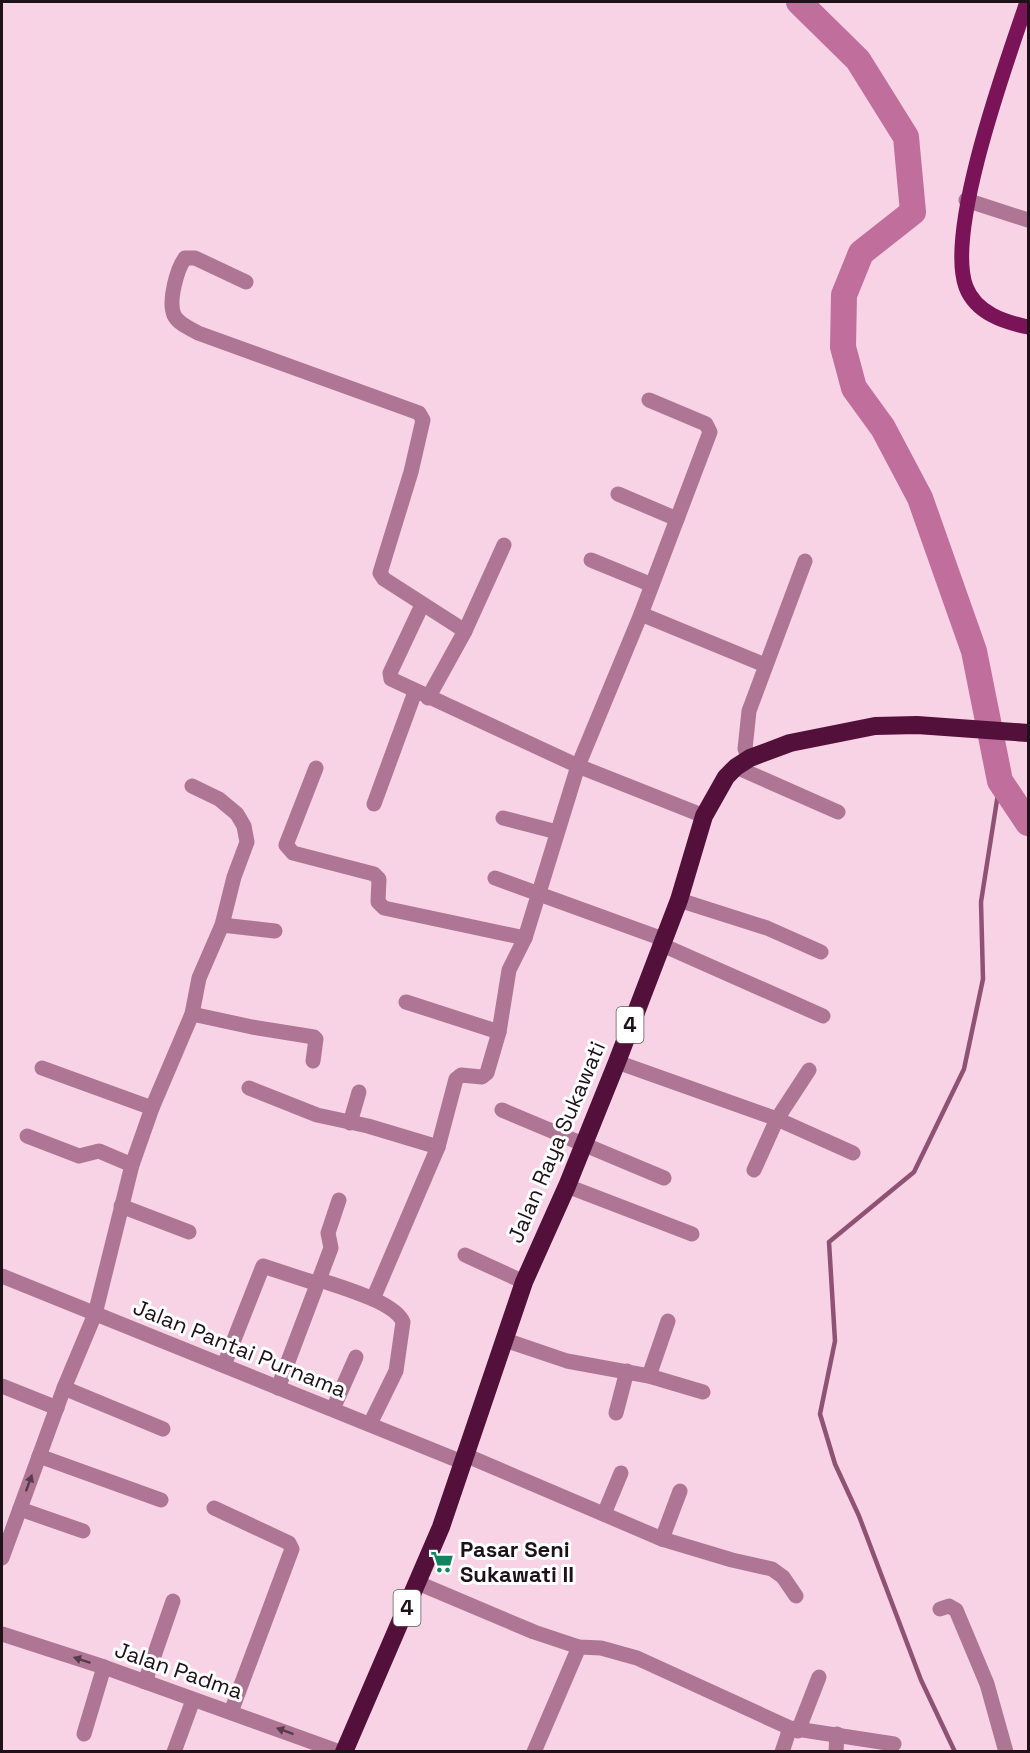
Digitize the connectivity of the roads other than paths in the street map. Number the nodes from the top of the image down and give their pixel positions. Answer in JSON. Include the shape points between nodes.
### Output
{"nodes":[{"id":1,"x":1027,"y":2,"type":"edge"},
{"id":2,"x":966,"y":200,"type":"junction"},
{"id":3,"x":1029,"y":220,"type":"edge"},
{"id":4,"x":246,"y":282,"type":"dead end"},
{"id":5,"x":1029,"y":327,"type":"edge"},
{"id":6,"x":650,"y":400,"type":"dead end"},
{"id":7,"x":618,"y":494,"type":"dead end"},
{"id":8,"x":677,"y":519,"type":"junction"},
{"id":9,"x":504,"y":545,"type":"dead end"},
{"id":10,"x":591,"y":560,"type":"dead end"},
{"id":11,"x":805,"y":561,"type":"dead end"},
{"id":12,"x":652,"y":585,"type":"junction"},
{"id":13,"x":422,"y":605,"type":"junction"},
{"id":14,"x":641,"y":614,"type":"junction"},
{"id":15,"x":465,"y":631,"type":"junction"},
{"id":16,"x":765,"y":665,"type":"junction"},
{"id":17,"x":421,"y":695,"type":"junction"},
{"id":18,"x":1029,"y":733,"type":"edge"},
{"id":19,"x":743,"y":762,"type":"junction"},
{"id":20,"x":578,"y":766,"type":"junction"},
{"id":21,"x":316,"y":768,"type":"dead end"},
{"id":22,"x":192,"y":786,"type":"dead end"},
{"id":23,"x":374,"y":804,"type":"dead end"},
{"id":24,"x":838,"y":812,"type":"dead end"},
{"id":25,"x":704,"y":816,"type":"junction"},
{"id":26,"x":503,"y":818,"type":"dead end"},
{"id":27,"x":557,"y":832,"type":"junction"},
{"id":28,"x":495,"y":878,"type":"dead end"},
{"id":29,"x":539,"y":893,"type":"junction"},
{"id":30,"x":679,"y":900,"type":"junction"},
{"id":31,"x":222,"y":925,"type":"junction"},
{"id":32,"x":275,"y":931,"type":"dead end"},
{"id":33,"x":525,"y":938,"type":"junction"},
{"id":34,"x":662,"y":942,"type":"junction"},
{"id":35,"x":821,"y":952,"type":"dead end"},
{"id":36,"x":406,"y":1002,"type":"dead end"},
{"id":37,"x":192,"y":1014,"type":"junction"},
{"id":38,"x":823,"y":1016,"type":"dead end"},
{"id":39,"x":499,"y":1032,"type":"junction"},
{"id":40,"x":313,"y":1061,"type":"dead end"},
{"id":41,"x":617,"y":1062,"type":"junction"},
{"id":42,"x":42,"y":1068,"type":"dead end"},
{"id":43,"x":809,"y":1070,"type":"dead end"},
{"id":44,"x":249,"y":1088,"type":"dead end"},
{"id":45,"x":359,"y":1092,"type":"dead end"},
{"id":46,"x":152,"y":1108,"type":"junction"},
{"id":47,"x":502,"y":1110,"type":"dead end"},
{"id":48,"x":771,"y":1118,"type":"junction"},
{"id":49,"x":350,"y":1123,"type":"junction"},
{"id":50,"x":27,"y":1136,"type":"dead end"},
{"id":51,"x":583,"y":1143,"type":"junction"},
{"id":52,"x":438,"y":1148,"type":"junction"},
{"id":53,"x":853,"y":1153,"type":"dead end"},
{"id":54,"x":132,"y":1165,"type":"junction"},
{"id":55,"x":754,"y":1170,"type":"dead end"},
{"id":56,"x":664,"y":1178,"type":"dead end"},
{"id":57,"x":567,"y":1186,"type":"junction"},
{"id":58,"x":339,"y":1200,"type":"dead end"},
{"id":59,"x":121,"y":1206,"type":"junction"},
{"id":60,"x":189,"y":1232,"type":"dead end"},
{"id":61,"x":692,"y":1233,"type":"dead end"},
{"id":62,"x":465,"y":1255,"type":"dead end"},
{"id":63,"x":2,"y":1276,"type":"edge"},
{"id":64,"x":320,"y":1280,"type":"junction"},
{"id":65,"x":524,"y":1282,"type":"junction"},
{"id":66,"x":373,"y":1299,"type":"junction"},
{"id":67,"x":96,"y":1314,"type":"junction"},
{"id":68,"x":668,"y":1321,"type":"dead end"},
{"id":69,"x":505,"y":1340,"type":"junction"},
{"id":70,"x":356,"y":1357,"type":"dead end"},
{"id":71,"x":224,"y":1365,"type":"junction"},
{"id":72,"x":627,"y":1371,"type":"junction"},
{"id":73,"x":649,"y":1376,"type":"junction"},
{"id":74,"x":2,"y":1386,"type":"edge"},
{"id":75,"x":64,"y":1388,"type":"junction"},
{"id":76,"x":278,"y":1388,"type":"junction"},
{"id":77,"x":704,"y":1392,"type":"dead end"},
{"id":78,"x":57,"y":1408,"type":"junction"},
{"id":79,"x":333,"y":1409,"type":"junction"},
{"id":80,"x":616,"y":1413,"type":"dead end"},
{"id":81,"x":370,"y":1424,"type":"junction"},
{"id":82,"x":163,"y":1429,"type":"dead end"},
{"id":83,"x":39,"y":1456,"type":"junction"},
{"id":84,"x":464,"y":1458,"type":"junction"},
{"id":85,"x":621,"y":1473,"type":"dead end"},
{"id":86,"x":680,"y":1491,"type":"dead end"},
{"id":87,"x":161,"y":1500,"type":"dead end"},
{"id":88,"x":214,"y":1508,"type":"dead end"},
{"id":89,"x":604,"y":1514,"type":"junction"},
{"id":90,"x":12,"y":1516,"type":"edge"},
{"id":91,"x":83,"y":1531,"type":"dead end"},
{"id":92,"x":662,"y":1539,"type":"junction"},
{"id":93,"x":2,"y":1558,"type":"edge"},
{"id":94,"x":418,"y":1583,"type":"junction"},
{"id":95,"x":796,"y":1596,"type":"dead end"},
{"id":96,"x":173,"y":1601,"type":"dead end"},
{"id":97,"x":940,"y":1609,"type":"dead end"},
{"id":98,"x":2,"y":1634,"type":"edge"},
{"id":99,"x":579,"y":1647,"type":"junction"},
{"id":100,"x":104,"y":1667,"type":"junction"},
{"id":101,"x":819,"y":1677,"type":"dead end"},
{"id":102,"x":145,"y":1682,"type":"junction"},
{"id":103,"x":194,"y":1700,"type":"junction"},
{"id":104,"x":231,"y":1712,"type":"junction"},
{"id":105,"x":794,"y":1729,"type":"junction"},
{"id":106,"x":84,"y":1734,"type":"dead end"},
{"id":107,"x":837,"y":1734,"type":"junction"},
{"id":108,"x":894,"y":1744,"type":"dead end"},
{"id":109,"x":174,"y":1752,"type":"edge"},
{"id":110,"x":342,"y":1752,"type":"edge"},
{"id":111,"x":534,"y":1752,"type":"edge"},
{"id":112,"x":782,"y":1752,"type":"edge"},
{"id":113,"x":836,"y":1752,"type":"edge"},
{"id":114,"x":1006,"y":1752,"type":"edge"}],
"edges":[{"from":1,"to":2,"type":"main road"},
{"from":2,"to":3,"type":"street"},
{"from":2,"to":5,"type":"main road","via":[[962,266],[966,286],[974,302],[987,313]]},
{"from":4,"to":13,"type":"street","via":[[195,258],[185,258],[173,299],[174,315],[198,333],[422,416],[411,472],[380,573]]},
{"from":6,"to":8,"type":"street","via":[[710,428]]},
{"from":7,"to":8,"type":"street"},
{"from":8,"to":12,"type":"street"},
{"from":9,"to":15,"type":"street"},
{"from":10,"to":12,"type":"street"},
{"from":11,"to":16,"type":"street"},
{"from":12,"to":14,"type":"street"},
{"from":13,"to":15,"type":"street"},
{"from":13,"to":17,"type":"street","via":[[390,673],[393,681]]},
{"from":14,"to":16,"type":"street"},
{"from":14,"to":20,"type":"street"},
{"from":15,"to":17,"type":"street"},
{"from":16,"to":19,"type":"street","via":[[747,719]]},
{"from":17,"to":20,"type":"street"},
{"from":17,"to":23,"type":"street"},
{"from":18,"to":19,"type":"highway","via":[[875,726],[790,743]]},
{"from":19,"to":24,"type":"street"},
{"from":19,"to":25,"type":"highway","name":"Jalan Raya Sukawati","number":"4","via":[[718,789]]},
{"from":20,"to":25,"type":"street"},
{"from":20,"to":27,"type":"street"},
{"from":21,"to":33,"type":"street","via":[[286,845],[293,853],[374,874],[379,879],[378,902],[384,908]]},
{"from":22,"to":31,"type":"street","via":[[219,799],[237,814],[248,842]]},
{"from":25,"to":30,"type":"highway","name":"Jalan Raya Sukawati","number":"4"},
{"from":26,"to":27,"type":"street"},
{"from":27,"to":29,"type":"street"},
{"from":28,"to":29,"type":"street"},
{"from":29,"to":33,"type":"street"},
{"from":29,"to":34,"type":"street"},
{"from":30,"to":34,"type":"highway","name":"Jalan Raya Sukawati","number":"4"},
{"from":30,"to":35,"type":"street","via":[[767,928]]},
{"from":31,"to":32,"type":"street"},
{"from":31,"to":37,"type":"street","via":[[199,978]]},
{"from":33,"to":39,"type":"street","via":[[509,970]]},
{"from":34,"to":38,"type":"street","via":[[736,980]]},
{"from":34,"to":41,"type":"highway","name":"Jalan Raya Sukawati","number":"4"},
{"from":36,"to":39,"type":"street"},
{"from":37,"to":40,"type":"street","via":[[314,1036]]},
{"from":37,"to":46,"type":"street"},
{"from":39,"to":52,"type":"street","via":[[485,1076],[461,1075],[456,1080]]},
{"from":41,"to":48,"type":"street"},
{"from":41,"to":51,"type":"highway","name":"Jalan Raya Sukawati","number":"4"},
{"from":42,"to":46,"type":"street"},
{"from":43,"to":48,"type":"street"},
{"from":44,"to":49,"type":"street","via":[[317,1115]]},
{"from":45,"to":49,"type":"street"},
{"from":46,"to":54,"type":"street"},
{"from":47,"to":51,"type":"street"},
{"from":48,"to":53,"type":"street"},
{"from":48,"to":55,"type":"street"},
{"from":49,"to":52,"type":"street"},
{"from":50,"to":54,"type":"street","via":[[79,1156],[99,1151]]},
{"from":51,"to":56,"type":"street"},
{"from":51,"to":57,"type":"highway","name":"Jalan Raya Sukawati","number":"4"},
{"from":52,"to":66,"type":"street"},
{"from":54,"to":59,"type":"street"},
{"from":57,"to":61,"type":"street"},
{"from":57,"to":65,"type":"highway","name":"Jalan Raya Sukawati","number":"4"},
{"from":58,"to":64,"type":"street","via":[[328,1233],[332,1245]]},
{"from":59,"to":60,"type":"street"},
{"from":59,"to":67,"type":"street"},
{"from":62,"to":65,"type":"street"},
{"from":63,"to":67,"type":"street","name":"Jalan Pantai Purnama"},
{"from":64,"to":66,"type":"street"},
{"from":64,"to":71,"type":"street","via":[[312,1282],[263,1266]]},
{"from":64,"to":76,"type":"street"},
{"from":65,"to":69,"type":"highway","name":"Jalan Raya Sukawati","number":"4"},
{"from":66,"to":81,"type":"street","via":[[403,1322],[396,1371]]},
{"from":67,"to":71,"type":"street","name":"Jalan Pantai Purnama"},
{"from":67,"to":75,"type":"street"},
{"from":68,"to":73,"type":"street"},
{"from":69,"to":72,"type":"street","via":[[567,1361]]},
{"from":69,"to":84,"type":"highway","name":"Jalan Raya Sukawati","number":"4"},
{"from":70,"to":79,"type":"street"},
{"from":71,"to":76,"type":"street","name":"Jalan Pantai Purnama"},
{"from":72,"to":73,"type":"street"},
{"from":72,"to":80,"type":"street"},
{"from":73,"to":77,"type":"street"},
{"from":74,"to":78,"type":"street"},
{"from":75,"to":78,"type":"street"},
{"from":75,"to":82,"type":"street"},
{"from":76,"to":79,"type":"street","name":"Jalan Pantai Purnama"},
{"from":78,"to":83,"type":"street"},
{"from":79,"to":81,"type":"street","name":"Jalan Pantai Purnama"},
{"from":81,"to":84,"type":"street","name":"Jalan Pantai Purnama"},
{"from":83,"to":87,"type":"street"},
{"from":90,"to":83,"type":"street","one_way":true},
{"from":84,"to":89,"type":"street","name":"Jalan Pantai Purnama"},
{"from":84,"to":94,"type":"highway","name":"Jalan Raya Sukawati","number":"4"},
{"from":85,"to":89,"type":"street"},
{"from":86,"to":92,"type":"street"},
{"from":88,"to":104,"type":"street","via":[[291,1547]]},
{"from":89,"to":92,"type":"street","name":"Jalan Pantai Purnama"},
{"from":90,"to":91,"type":"street"},
{"from":90,"to":93,"type":"street"},
{"from":92,"to":95,"type":"street","name":"Jalan Pantai Purnama","via":[[772,1569]]},
{"from":94,"to":99,"type":"street"},
{"from":94,"to":110,"type":"highway","name":"Jalan Raya Sukawati","number":"4"},
{"from":96,"to":102,"type":"street"},
{"from":97,"to":114,"type":"street","via":[[949,1606],[956,1610],[987,1684]]},
{"from":100,"to":98,"type":"street","name":"Jalan Padma","one_way":true},
{"from":99,"to":105,"type":"street","via":[[601,1648],[637,1658]]},
{"from":99,"to":111,"type":"street"},
{"from":100,"to":102,"type":"street","name":"Jalan Padma"},
{"from":100,"to":106,"type":"street"},
{"from":101,"to":105,"type":"street"},
{"from":102,"to":103,"type":"street","name":"Jalan Padma"},
{"from":103,"to":104,"type":"street","name":"Jalan Padma"},
{"from":103,"to":109,"type":"street"},
{"from":110,"to":104,"type":"street","name":"Jalan Padma","one_way":true},
{"from":105,"to":107,"type":"street"},
{"from":105,"to":112,"type":"street"},
{"from":107,"to":108,"type":"street"},
{"from":107,"to":113,"type":"street"}]}
